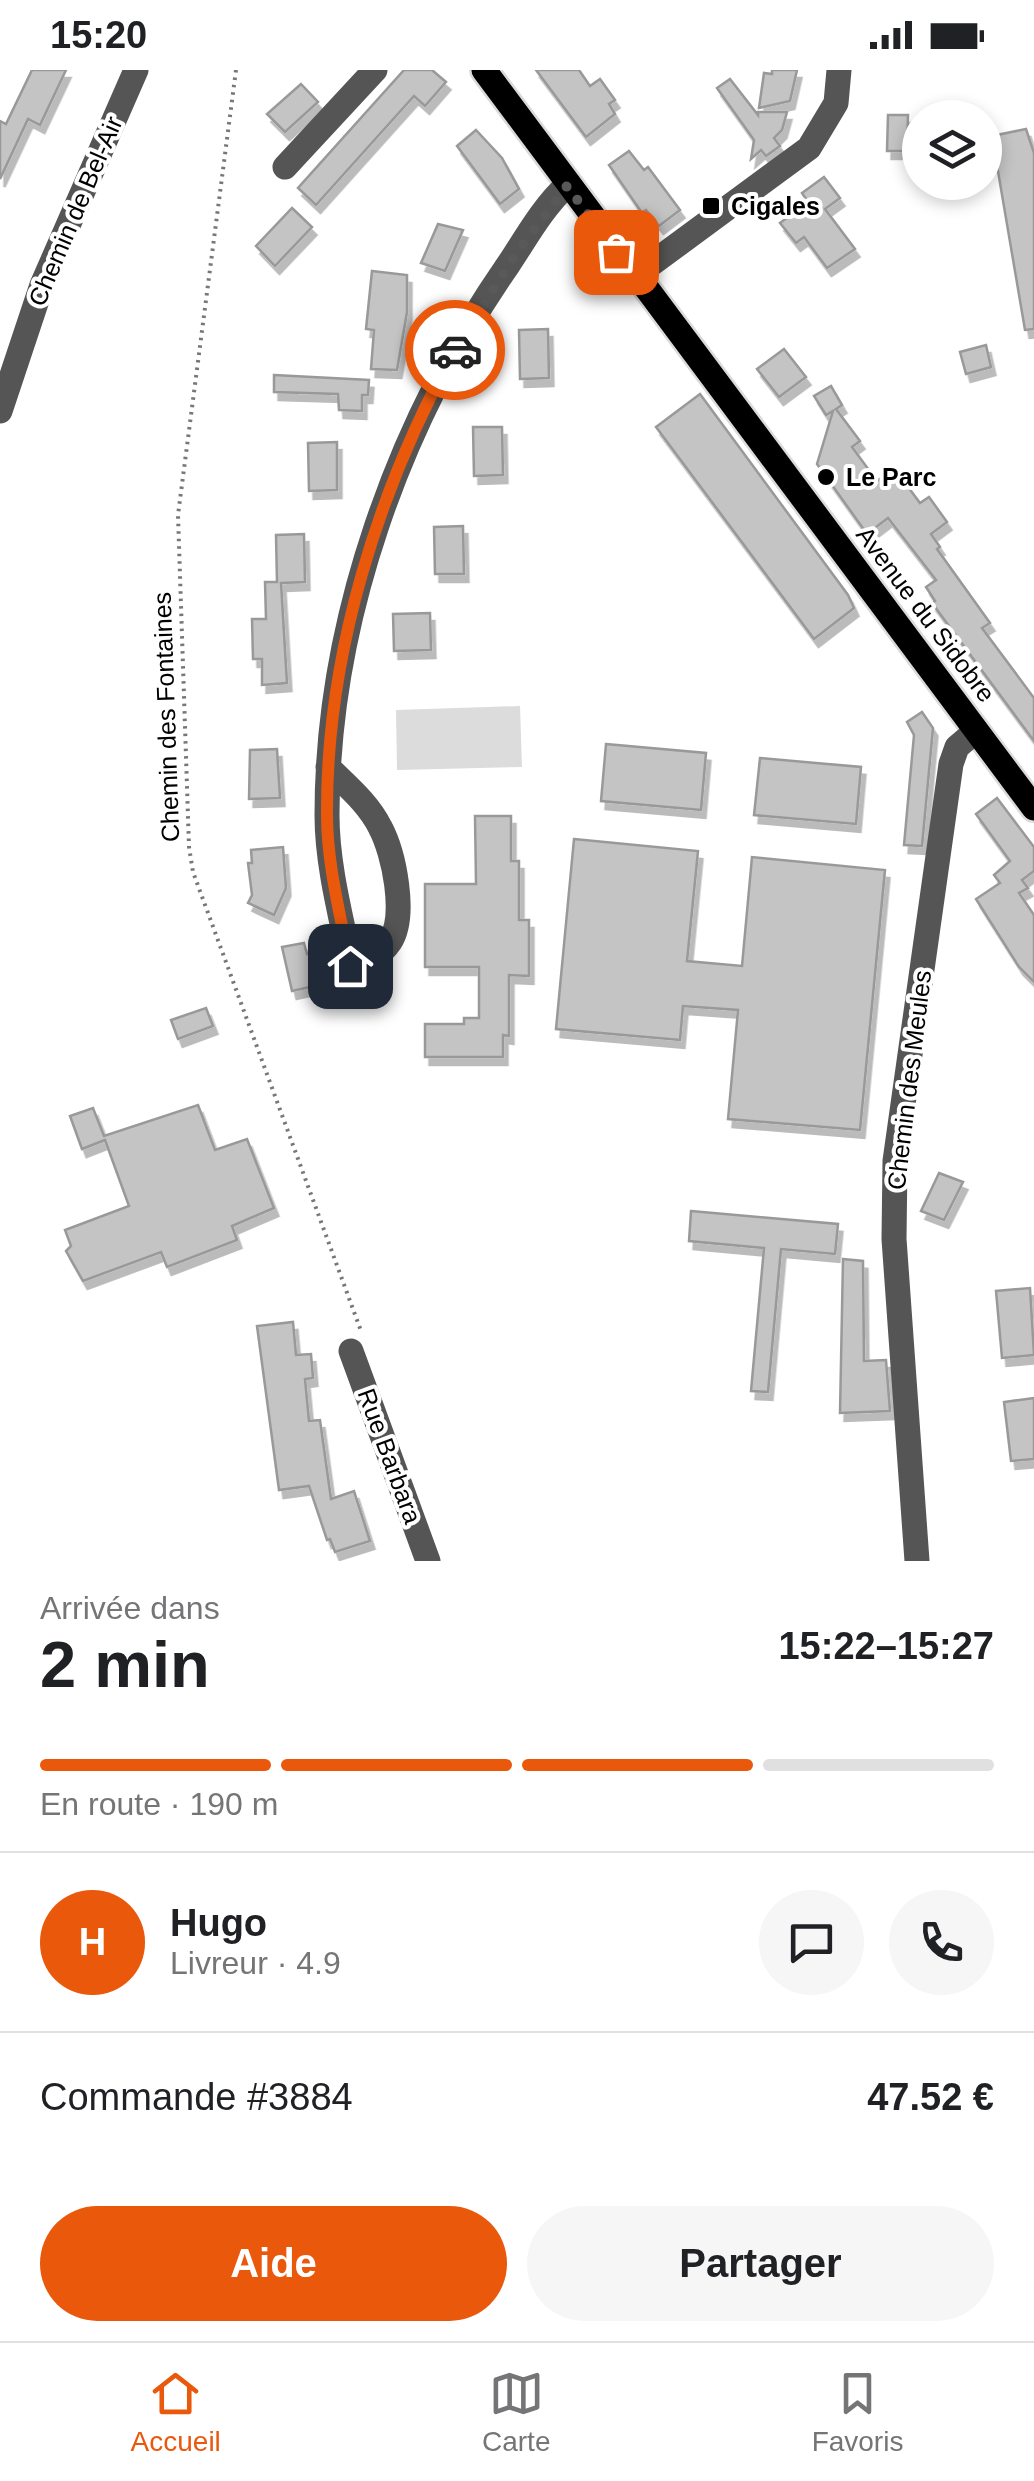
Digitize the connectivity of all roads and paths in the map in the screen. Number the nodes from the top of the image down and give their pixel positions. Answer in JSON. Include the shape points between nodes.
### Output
{"nodes":[{"id":1,"x":136,"y":70,"type":"edge"},
{"id":2,"x":236,"y":70,"type":"edge"},
{"id":3,"x":375,"y":70,"type":"edge"},
{"id":4,"x":484,"y":70,"type":"edge"},
{"id":5,"x":839,"y":70,"type":"edge"},
{"id":6,"x":284,"y":166,"type":"dead end"},
{"id":7,"x":567,"y":186,"type":"junction"},
{"id":8,"x":635,"y":276,"type":"junction"},
{"id":9,"x":0,"y":411,"type":"edge"},
{"id":10,"x":976,"y":731,"type":"junction"},
{"id":11,"x":328,"y":767,"type":"junction"},
{"id":12,"x":1034,"y":808,"type":"edge"},
{"id":13,"x":357,"y":1344,"type":"joint"},
{"id":14,"x":428,"y":1561,"type":"edge"},
{"id":15,"x":916,"y":1561,"type":"edge"}],
"edges":[{"from":1,"to":9,"type":"street","name":"Chemin de Bel-Air","via":[[42,285]]},
{"from":2,"to":13,"type":"path","name":"Chemin des Fontaines","via":[[178,515],[189,846]]},
{"from":3,"to":6,"type":"street"},
{"from":4,"to":7,"type":"main road","name":"Avenue du Sidobre"},
{"from":5,"to":8,"type":"street","via":[[836,103],[809,148]]},
{"from":7,"to":8,"type":"main road","name":"Avenue du Sidobre"},
{"from":7,"to":11,"type":"street","via":[[476,312],[421,419],[370,546],[346,642]]},
{"from":8,"to":10,"type":"main road","name":"Avenue du Sidobre"},
{"from":10,"to":12,"type":"main road","name":"Avenue du Sidobre"},
{"from":10,"to":15,"type":"street","name":"Chemin des Meules","via":[[957,747],[950,764],[894,1160]]},
{"from":11,"to":11,"type":"street","via":[[382,828],[397,907],[392,940],[375,959],[350,966],[330,852]]},
{"from":13,"to":14,"type":"street","name":"Rue Barbara"}]}
